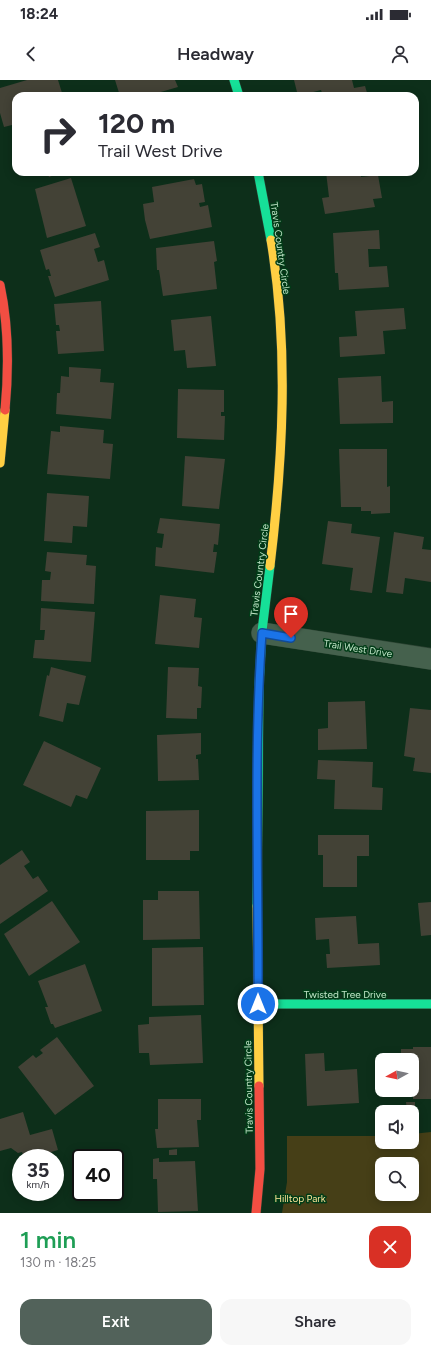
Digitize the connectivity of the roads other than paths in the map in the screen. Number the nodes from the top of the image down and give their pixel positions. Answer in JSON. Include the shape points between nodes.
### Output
{"nodes":[{"id":1,"x":234,"y":80,"type":"edge"},
{"id":2,"x":238,"y":92,"type":"edge"},
{"id":3,"x":259,"y":176,"type":"edge"},
{"id":4,"x":0,"y":284,"type":"edge"},
{"id":5,"x":3,"y":396,"type":"edge"},
{"id":6,"x":0,"y":463,"type":"edge"},
{"id":7,"x":262,"y":633,"type":"junction"},
{"id":8,"x":431,"y":659,"type":"edge"},
{"id":9,"x":258,"y":1004,"type":"junction"},
{"id":10,"x":431,"y":1004,"type":"edge"},
{"id":11,"x":256,"y":1213,"type":"edge"}],
"edges":[{"from":1,"to":2,"type":"street"},
{"from":3,"to":7,"type":"street","name":"Travis Country Circle","via":[[272,247],[282,360],[282,424],[276,517]]},
{"from":4,"to":5,"type":"street","via":[[8,335]]},
{"from":5,"to":6,"type":"street"},
{"from":7,"to":8,"type":"street","name":"Trail West Drive"},
{"from":7,"to":9,"type":"street","name":"Travis Country Circle","via":[[257,743]]},
{"from":9,"to":10,"type":"street","name":"Twisted Tree Drive"},
{"from":9,"to":11,"type":"street","name":"Travis Country Circle","via":[[260,1150]]}]}
